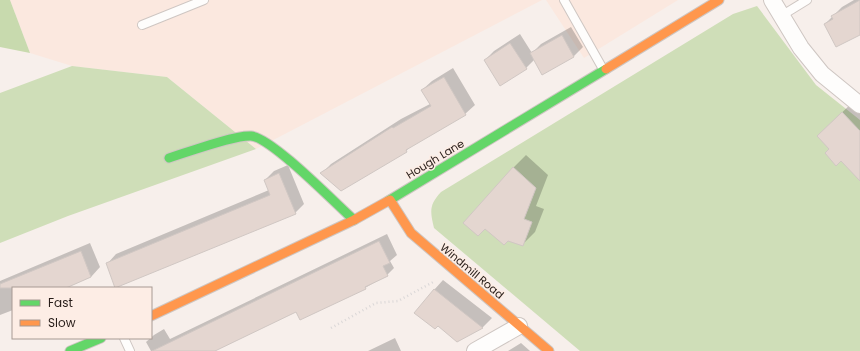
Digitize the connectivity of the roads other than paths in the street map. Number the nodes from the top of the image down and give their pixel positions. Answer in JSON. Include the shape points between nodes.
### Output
{"nodes":[{"id":1,"x":204,"y":0,"type":"edge"},
{"id":2,"x":564,"y":0,"type":"edge"},
{"id":3,"x":719,"y":0,"type":"edge"},
{"id":4,"x":772,"y":0,"type":"edge"},
{"id":5,"x":807,"y":0,"type":"edge"},
{"id":6,"x":781,"y":16,"type":"junction"},
{"id":7,"x":142,"y":25,"type":"dead end"},
{"id":8,"x":604,"y":70,"type":"junction"},
{"id":9,"x":860,"y":106,"type":"edge"},
{"id":10,"x":169,"y":158,"type":"dead end"},
{"id":11,"x":390,"y":200,"type":"junction"},
{"id":12,"x":354,"y":220,"type":"junction"},
{"id":13,"x":152,"y":316,"type":"edge"},
{"id":14,"x":519,"y":326,"type":"junction"},
{"id":15,"x":99,"y":339,"type":"edge"},
{"id":16,"x":124,"y":339,"type":"edge"},
{"id":17,"x":70,"y":351,"type":"edge"},
{"id":18,"x":130,"y":351,"type":"edge"},
{"id":19,"x":476,"y":351,"type":"edge"},
{"id":20,"x":549,"y":351,"type":"edge"}],
"edges":[{"from":1,"to":7,"type":"lane"},
{"from":2,"to":8,"type":"lane"},
{"from":3,"to":8,"type":"main road","name":"Hough Lane"},
{"from":4,"to":6,"type":"street"},
{"from":5,"to":6,"type":"lane"},
{"from":6,"to":9,"type":"street","via":[[801,48],[822,74]]},
{"from":8,"to":11,"type":"main road","name":"Hough Lane"},
{"from":10,"to":12,"type":"main road","via":[[248,135],[258,136]]},
{"from":11,"to":12,"type":"main road","name":"Hough Lane"},
{"from":11,"to":14,"type":"main road","name":"Windmill Road","via":[[411,234]]},
{"from":12,"to":13,"type":"main road","name":"Hough Lane"},
{"from":14,"to":19,"type":"street"},
{"from":14,"to":20,"type":"main road","name":"Windmill Road"},
{"from":15,"to":17,"type":"main road"},
{"from":16,"to":18,"type":"lane"}]}
